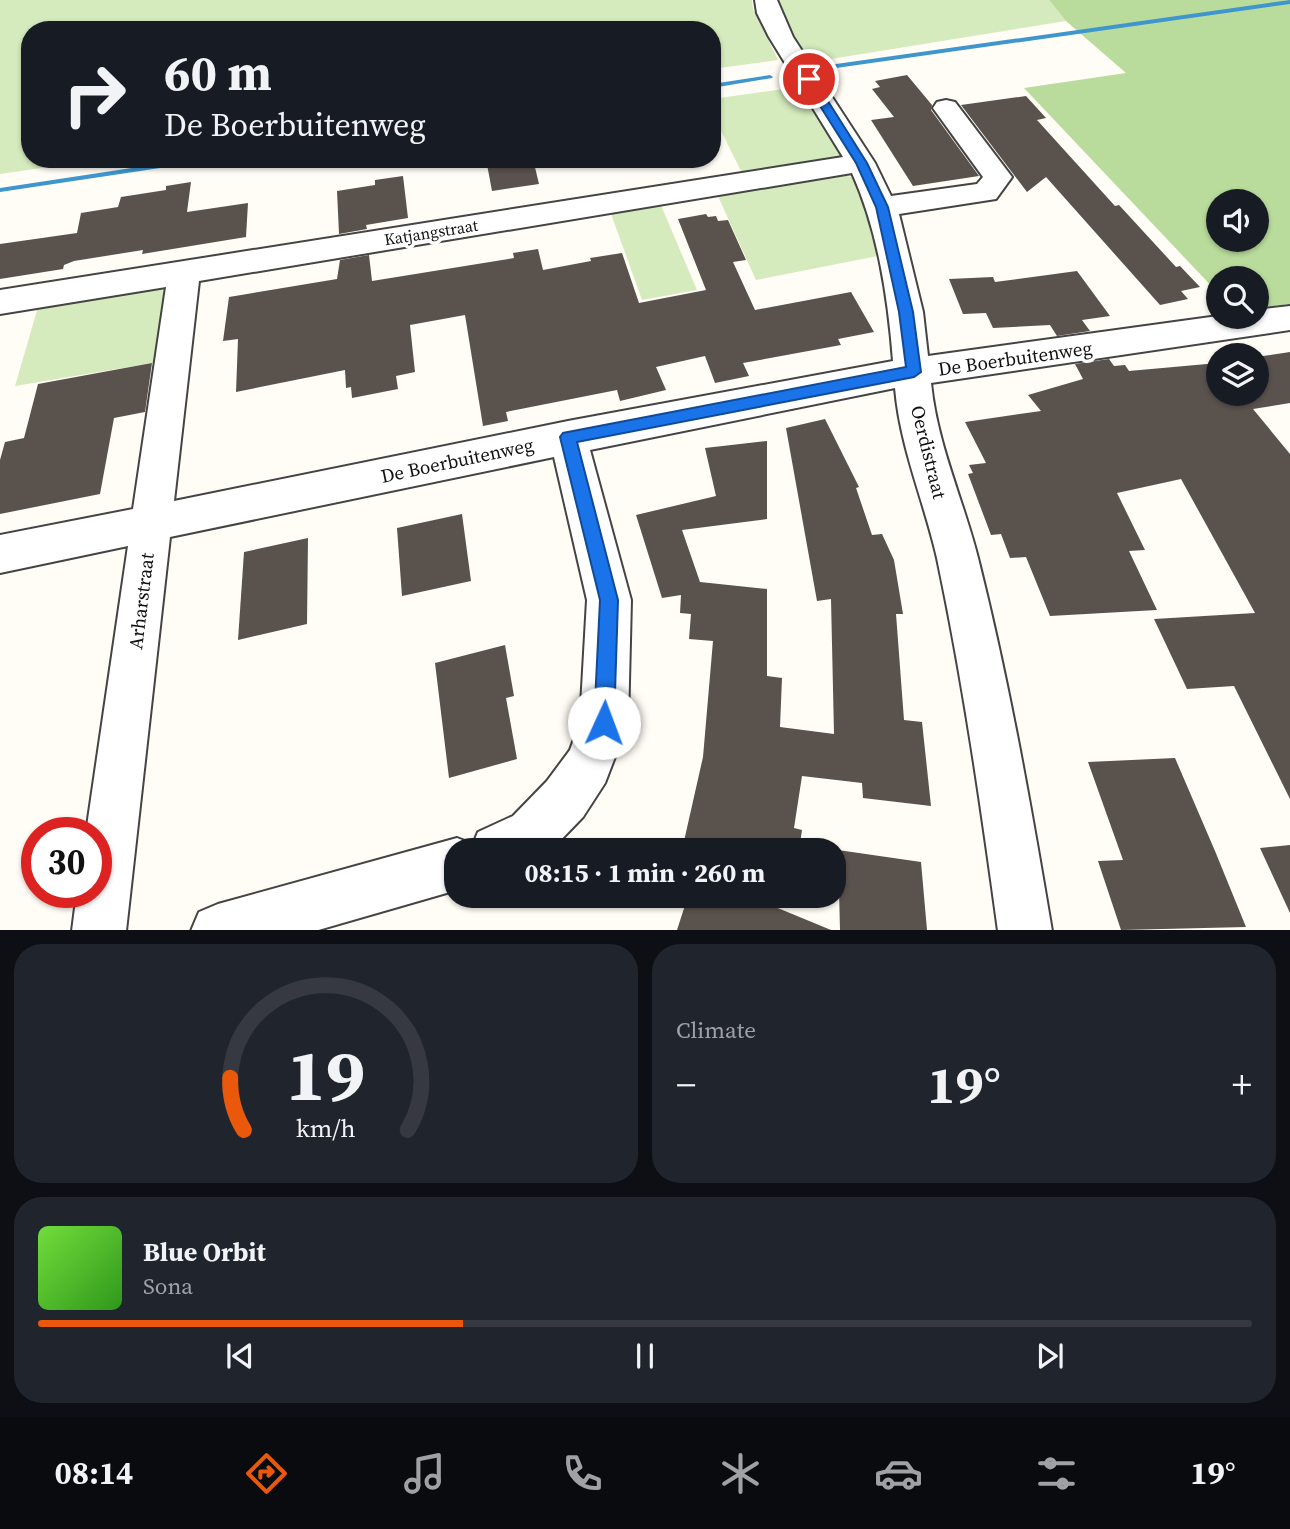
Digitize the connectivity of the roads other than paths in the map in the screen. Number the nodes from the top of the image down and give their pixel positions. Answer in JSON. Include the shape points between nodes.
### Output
{"nodes":[{"id":1,"x":766,"y":0,"type":"edge"},
{"id":2,"x":946,"y":108,"type":"dead end"},
{"id":3,"x":861,"y":163,"type":"junction"},
{"id":4,"x":882,"y":207,"type":"junction"},
{"id":5,"x":184,"y":271,"type":"junction"},
{"id":6,"x":0,"y":302,"type":"edge"},
{"id":7,"x":1290,"y":318,"type":"edge"},
{"id":8,"x":914,"y":372,"type":"junction"},
{"id":9,"x":568,"y":437,"type":"junction"},
{"id":10,"x":150,"y":523,"type":"junction"},
{"id":11,"x":0,"y":554,"type":"edge"},
{"id":12,"x":522,"y":838,"type":"edge"},
{"id":13,"x":444,"y":868,"type":"edge"},
{"id":14,"x":99,"y":930,"type":"edge"},
{"id":15,"x":218,"y":930,"type":"edge"},
{"id":16,"x":1025,"y":930,"type":"edge"}],
"edges":[{"from":1,"to":3,"type":"street","name":"Oerdistraat","via":[[781,37]]},
{"from":2,"to":4,"type":"street","via":[[998,177],[986,192]]},
{"from":3,"to":4,"type":"street","name":"Oerdistraat"},
{"from":3,"to":5,"type":"street","name":"Katjangstraat"},
{"from":4,"to":8,"type":"street","name":"Oerdistraat","via":[[906,312]]},
{"from":5,"to":6,"type":"street","name":"Katjangstraat"},
{"from":5,"to":10,"type":"street","name":"Arharstraat"},
{"from":7,"to":8,"type":"street","name":"De Boerbuitenweg"},
{"from":8,"to":9,"type":"street","name":"De Boerbuitenweg"},
{"from":8,"to":16,"type":"street","name":"Oerdistraat","via":[[916,417],[957,556],[999,758]]},
{"from":9,"to":10,"type":"street","name":"De Boerbuitenweg"},
{"from":9,"to":12,"type":"street","via":[[609,600],[604,723],[588,765],[565,799]]},
{"from":10,"to":11,"type":"street","name":"De Boerbuitenweg"},
{"from":10,"to":14,"type":"street","name":"Arharstraat"},
{"from":13,"to":15,"type":"street"}]}
